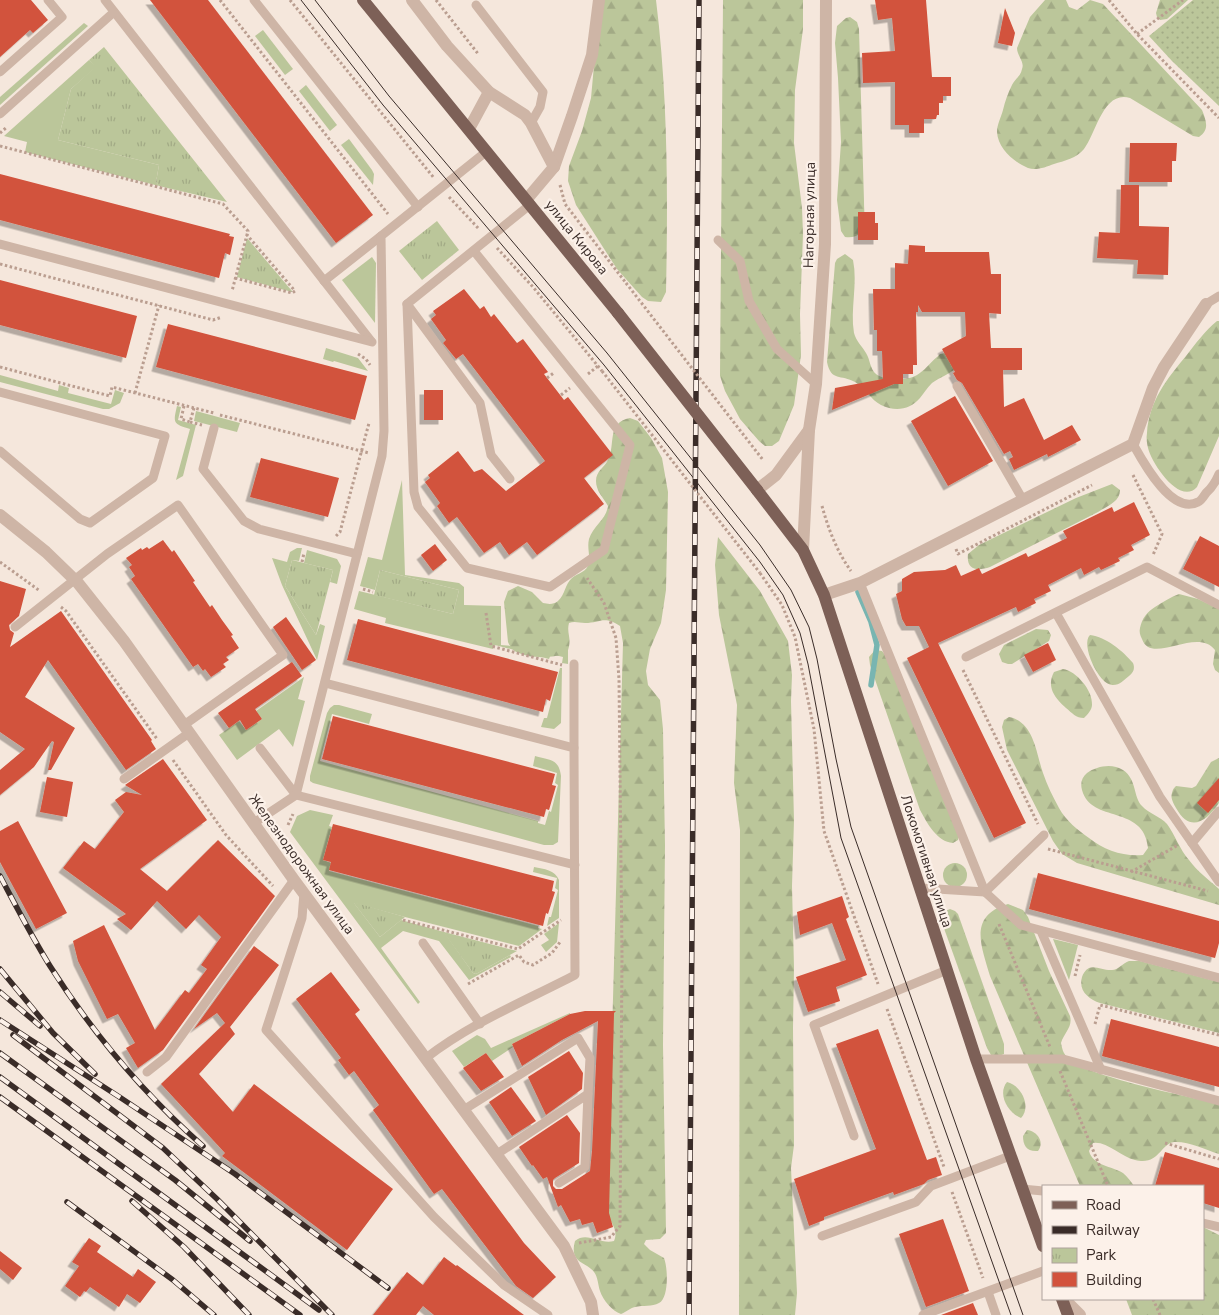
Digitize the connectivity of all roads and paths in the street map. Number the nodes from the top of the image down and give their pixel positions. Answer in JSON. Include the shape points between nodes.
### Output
{"nodes":[{"id":1,"x":48,"y":0,"type":"edge"},
{"id":2,"x":105,"y":0,"type":"edge"},
{"id":3,"x":220,"y":0,"type":"edge"},
{"id":4,"x":254,"y":0,"type":"edge"},
{"id":5,"x":363,"y":0,"type":"edge"},
{"id":6,"x":412,"y":0,"type":"edge"},
{"id":7,"x":599,"y":0,"type":"edge"},
{"id":8,"x":826,"y":0,"type":"edge"},
{"id":9,"x":1109,"y":0,"type":"edge"},
{"id":10,"x":1183,"y":0,"type":"edge"},
{"id":11,"x":476,"y":5,"type":"dead end"},
{"id":12,"x":114,"y":12,"type":"junction"},
{"id":13,"x":1136,"y":34,"type":"junction"},
{"id":14,"x":0,"y":72,"type":"edge"},
{"id":15,"x":489,"y":92,"type":"junction"},
{"id":16,"x":0,"y":114,"type":"edge"},
{"id":17,"x":1219,"y":118,"type":"edge"},
{"id":18,"x":531,"y":124,"type":"junction"},
{"id":19,"x":469,"y":129,"type":"junction"},
{"id":20,"x":0,"y":146,"type":"edge"},
{"id":21,"x":488,"y":152,"type":"junction"},
{"id":22,"x":554,"y":167,"type":"junction"},
{"id":23,"x":529,"y":202,"type":"junction"},
{"id":24,"x":418,"y":207,"type":"junction"},
{"id":25,"x":389,"y":215,"type":"junction"},
{"id":26,"x":382,"y":221,"type":"dead end"},
{"id":27,"x":396,"y":224,"type":"junction"},
{"id":28,"x":247,"y":234,"type":"junction"},
{"id":29,"x":381,"y":236,"type":"junction"},
{"id":30,"x":718,"y":240,"type":"dead end"},
{"id":31,"x":0,"y":244,"type":"edge"},
{"id":32,"x":474,"y":250,"type":"junction"},
{"id":33,"x":0,"y":264,"type":"edge"},
{"id":34,"x":235,"y":278,"type":"junction"},
{"id":35,"x":324,"y":281,"type":"junction"},
{"id":36,"x":1219,"y":296,"type":"edge"},
{"id":37,"x":228,"y":304,"type":"junction"},
{"id":38,"x":407,"y":304,"type":"junction"},
{"id":39,"x":1206,"y":304,"type":"joint"},
{"id":40,"x":159,"y":305,"type":"junction"},
{"id":41,"x":224,"y":317,"type":"dead end"},
{"id":42,"x":371,"y":341,"type":"junction"},
{"id":43,"x":383,"y":344,"type":"junction"},
{"id":44,"x":352,"y":352,"type":"dead end"},
{"id":45,"x":0,"y":366,"type":"edge"},
{"id":46,"x":602,"y":371,"type":"dead end"},
{"id":47,"x":374,"y":372,"type":"dead end"},
{"id":48,"x":552,"y":374,"type":"dead end"},
{"id":49,"x":547,"y":378,"type":"dead end"},
{"id":50,"x":816,"y":384,"type":"junction"},
{"id":51,"x":957,"y":386,"type":"dead end"},
{"id":52,"x":566,"y":391,"type":"dead end"},
{"id":53,"x":0,"y":392,"type":"edge"},
{"id":54,"x":135,"y":393,"type":"junction"},
{"id":55,"x":561,"y":395,"type":"dead end"},
{"id":56,"x":184,"y":406,"type":"junction"},
{"id":57,"x":194,"y":408,"type":"junction"},
{"id":58,"x":371,"y":414,"type":"dead end"},
{"id":59,"x":214,"y":428,"type":"dead end"},
{"id":60,"x":810,"y":430,"type":"junction"},
{"id":61,"x":1133,"y":444,"type":"junction"},
{"id":62,"x":0,"y":451,"type":"edge"},
{"id":63,"x":361,"y":451,"type":"junction"},
{"id":64,"x":382,"y":456,"type":"junction"},
{"id":65,"x":764,"y":460,"type":"dead end"},
{"id":66,"x":1133,"y":474,"type":"dead end"},
{"id":67,"x":1219,"y":474,"type":"edge"},
{"id":68,"x":510,"y":478,"type":"dead end"},
{"id":69,"x":1095,"y":483,"type":"dead end"},
{"id":70,"x":759,"y":493,"type":"junction"},
{"id":71,"x":821,"y":499,"type":"dead end"},
{"id":72,"x":1023,"y":500,"type":"junction"},
{"id":73,"x":0,"y":515,"type":"edge"},
{"id":74,"x":334,"y":536,"type":"dead end"},
{"id":75,"x":803,"y":550,"type":"junction"},
{"id":76,"x":357,"y":554,"type":"junction"},
{"id":77,"x":958,"y":554,"type":"dead end"},
{"id":78,"x":0,"y":562,"type":"edge"},
{"id":79,"x":580,"y":566,"type":"junction"},
{"id":80,"x":1147,"y":567,"type":"junction"},
{"id":81,"x":74,"y":579,"type":"junction"},
{"id":82,"x":860,"y":583,"type":"junction"},
{"id":83,"x":357,"y":588,"type":"dead end"},
{"id":84,"x":373,"y":592,"type":"dead end"},
{"id":85,"x":824,"y":596,"type":"junction"},
{"id":86,"x":50,"y":599,"type":"junction"},
{"id":87,"x":1219,"y":605,"type":"edge"},
{"id":88,"x":486,"y":613,"type":"dead end"},
{"id":89,"x":1056,"y":613,"type":"junction"},
{"id":90,"x":15,"y":627,"type":"dead end"},
{"id":91,"x":966,"y":657,"type":"dead end"},
{"id":92,"x":574,"y":664,"type":"dead end"},
{"id":93,"x":564,"y":666,"type":"dead end"},
{"id":94,"x":962,"y":666,"type":"dead end"},
{"id":95,"x":325,"y":683,"type":"junction"},
{"id":96,"x":186,"y":729,"type":"junction"},
{"id":97,"x":260,"y":748,"type":"dead end"},
{"id":98,"x":574,"y":748,"type":"junction"},
{"id":99,"x":165,"y":750,"type":"junction"},
{"id":100,"x":124,"y":779,"type":"dead end"},
{"id":101,"x":296,"y":795,"type":"junction"},
{"id":102,"x":298,"y":810,"type":"dead end"},
{"id":103,"x":1219,"y":811,"type":"edge"},
{"id":104,"x":254,"y":823,"type":"junction"},
{"id":105,"x":288,"y":825,"type":"dead end"},
{"id":106,"x":1044,"y":836,"type":"joint"},
{"id":107,"x":1190,"y":841,"type":"junction"},
{"id":108,"x":1032,"y":845,"type":"junction"},
{"id":109,"x":575,"y":865,"type":"junction"},
{"id":110,"x":1131,"y":872,"type":"junction"},
{"id":111,"x":294,"y":880,"type":"junction"},
{"id":112,"x":1219,"y":882,"type":"edge"},
{"id":113,"x":921,"y":888,"type":"junction"},
{"id":114,"x":985,"y":892,"type":"junction"},
{"id":115,"x":1210,"y":892,"type":"dead end"},
{"id":116,"x":304,"y":893,"type":"junction"},
{"id":117,"x":282,"y":896,"type":"junction"},
{"id":118,"x":996,"y":918,"type":"dead end"},
{"id":119,"x":404,"y":920,"type":"dead end"},
{"id":120,"x":561,"y":928,"type":"dead end"},
{"id":121,"x":1041,"y":931,"type":"junction"},
{"id":122,"x":561,"y":937,"type":"dead end"},
{"id":123,"x":1084,"y":942,"type":"junction"},
{"id":124,"x":423,"y":943,"type":"dead end"},
{"id":125,"x":947,"y":970,"type":"junction"},
{"id":126,"x":1219,"y":978,"type":"edge"},
{"id":127,"x":457,"y":991,"type":"junction"},
{"id":128,"x":883,"y":997,"type":"junction"},
{"id":129,"x":1070,"y":998,"type":"junction"},
{"id":130,"x":480,"y":1024,"type":"junction"},
{"id":131,"x":1219,"y":1035,"type":"edge"},
{"id":132,"x":1090,"y":1044,"type":"junction"},
{"id":133,"x":426,"y":1058,"type":"junction"},
{"id":134,"x":976,"y":1058,"type":"junction"},
{"id":135,"x":1055,"y":1059,"type":"junction"},
{"id":136,"x":1101,"y":1070,"type":"junction"},
{"id":137,"x":147,"y":1072,"type":"dead end"},
{"id":138,"x":588,"y":1094,"type":"junction"},
{"id":139,"x":1219,"y":1101,"type":"edge"},
{"id":140,"x":465,"y":1109,"type":"junction"},
{"id":141,"x":854,"y":1136,"type":"dead end"},
{"id":142,"x":1165,"y":1143,"type":"dead end"},
{"id":143,"x":497,"y":1154,"type":"junction"},
{"id":144,"x":1010,"y":1156,"type":"junction"},
{"id":145,"x":1219,"y":1159,"type":"edge"},
{"id":146,"x":948,"y":1180,"type":"junction"},
{"id":147,"x":559,"y":1183,"type":"dead end"},
{"id":148,"x":1108,"y":1185,"type":"edge"},
{"id":149,"x":1022,"y":1189,"type":"junction"},
{"id":150,"x":1042,"y":1191,"type":"edge"},
{"id":151,"x":1204,"y":1223,"type":"edge"},
{"id":152,"x":1219,"y":1227,"type":"edge"},
{"id":153,"x":822,"y":1236,"type":"dead end"},
{"id":154,"x":1042,"y":1243,"type":"edge"},
{"id":155,"x":564,"y":1246,"type":"junction"},
{"id":156,"x":1042,"y":1271,"type":"edge"},
{"id":157,"x":988,"y":1292,"type":"junction"},
{"id":158,"x":1063,"y":1300,"type":"edge"},
{"id":159,"x":1064,"y":1300,"type":"edge"},
{"id":160,"x":1153,"y":1300,"type":"edge"},
{"id":161,"x":548,"y":1315,"type":"edge"},
{"id":162,"x":593,"y":1315,"type":"edge"},
{"id":163,"x":923,"y":1315,"type":"edge"},
{"id":164,"x":996,"y":1315,"type":"edge"},
{"id":165,"x":1068,"y":1315,"type":"edge"},
{"id":166,"x":1080,"y":1315,"type":"edge"},
{"id":167,"x":1160,"y":1315,"type":"edge"}],
"edges":[{"from":1,"to":14,"type":"lane","via":[[62,17]]},
{"from":2,"to":12,"type":"lane"},
{"from":3,"to":25,"type":"path"},
{"from":4,"to":24,"type":"lane"},
{"from":5,"to":19,"type":"main road","name":"улица Кирова"},
{"from":6,"to":15,"type":"street","via":[[447,46]]},
{"from":7,"to":22,"type":"street","via":[[592,55]]},
{"from":8,"to":50,"type":"street","name":"Нагорная улица","via":[[825,244]]},
{"from":9,"to":13,"type":"path"},
{"from":10,"to":13,"type":"path"},
{"from":11,"to":18,"type":"lane","via":[[543,92]]},
{"from":12,"to":16,"type":"lane"},
{"from":12,"to":35,"type":"lane"},
{"from":13,"to":17,"type":"path"},
{"from":15,"to":18,"type":"street","via":[[525,115]]},
{"from":15,"to":19,"type":"street"},
{"from":18,"to":22,"type":"street"},
{"from":19,"to":21,"type":"main road","name":"улица Кирова"},
{"from":20,"to":28,"type":"path","via":[[222,204],[248,231]]},
{"from":21,"to":23,"type":"main road","name":"улица Кирова"},
{"from":21,"to":24,"type":"lane"},
{"from":22,"to":23,"type":"street"},
{"from":22,"to":65,"type":"path","bridge":true,"via":[[565,204]]},
{"from":23,"to":32,"type":"lane"},
{"from":23,"to":70,"type":"main road","name":"улица Кирова","bridge":true},
{"from":24,"to":27,"type":"lane"},
{"from":25,"to":26,"type":"path"},
{"from":25,"to":27,"type":"path"},
{"from":27,"to":29,"type":"lane"},
{"from":28,"to":34,"type":"path"},
{"from":28,"to":34,"type":"path","via":[[294,291]]},
{"from":29,"to":35,"type":"lane"},
{"from":29,"to":43,"type":"lane"},
{"from":30,"to":50,"type":"lane","via":[[740,261],[749,302],[777,349]]},
{"from":31,"to":37,"type":"lane"},
{"from":32,"to":38,"type":"lane"},
{"from":32,"to":79,"type":"lane","via":[[630,445],[604,550]]},
{"from":33,"to":40,"type":"path"},
{"from":34,"to":37,"type":"path"},
{"from":35,"to":42,"type":"lane"},
{"from":36,"to":39,"type":"lane"},
{"from":37,"to":42,"type":"lane"},
{"from":38,"to":68,"type":"lane","via":[[480,403],[491,455]]},
{"from":38,"to":79,"type":"lane","via":[[414,492],[418,507],[467,568],[550,587]]},
{"from":39,"to":61,"type":"street","via":[[1160,374]]},
{"from":40,"to":41,"type":"path","via":[[213,320]]},
{"from":40,"to":54,"type":"path"},
{"from":42,"to":43,"type":"lane"},
{"from":43,"to":64,"type":"lane"},
{"from":44,"to":47,"type":"path","via":[[366,359]]},
{"from":45,"to":54,"type":"path","via":[[110,396],[112,388]]},
{"from":46,"to":128,"type":"path","bridge":true,"via":[[782,605],[795,637],[814,729],[824,832]]},
{"from":48,"to":49,"type":"path"},
{"from":50,"to":60,"type":"street","name":"Нагорная улица"},
{"from":51,"to":72,"type":"lane"},
{"from":52,"to":55,"type":"path"},
{"from":53,"to":62,"type":"lane","via":[[165,436],[152,478],[90,523],[80,519]]},
{"from":54,"to":56,"type":"path"},
{"from":56,"to":57,"type":"path"},
{"from":56,"to":57,"type":"path","via":[[181,419],[190,422]]},
{"from":57,"to":63,"type":"path"},
{"from":58,"to":63,"type":"path"},
{"from":59,"to":76,"type":"lane","via":[[203,469],[244,522],[259,529]]},
{"from":60,"to":70,"type":"street","name":"Нагорная улица"},
{"from":60,"to":75,"type":"street","name":"Нагорная улица"},
{"from":61,"to":67,"type":"lane","via":[[1152,477],[1184,504],[1198,502],[1211,489]]},
{"from":61,"to":72,"type":"street"},
{"from":63,"to":64,"type":"path"},
{"from":63,"to":74,"type":"path","via":[[340,532]]},
{"from":64,"to":76,"type":"lane"},
{"from":66,"to":80,"type":"path","via":[[1162,534]]},
{"from":69,"to":77,"type":"path"},
{"from":70,"to":75,"type":"main road","name":"Локомотивная улица"},
{"from":71,"to":82,"type":"path","via":[[828,526],[845,563]]},
{"from":72,"to":82,"type":"street"},
{"from":73,"to":81,"type":"street","name":"Железнодорожная улица"},
{"from":75,"to":85,"type":"main road","name":"Локомотивная улица"},
{"from":76,"to":95,"type":"lane"},
{"from":78,"to":86,"type":"path"},
{"from":79,"to":155,"type":"path","via":[[604,604],[616,638],[622,956],[620,1226],[611,1237]]},
{"from":80,"to":87,"type":"lane"},
{"from":80,"to":89,"type":"lane"},
{"from":81,"to":86,"type":"lane"},
{"from":81,"to":96,"type":"street","name":"Железнодорожная улица","via":[[124,641]]},
{"from":81,"to":96,"type":"lane","via":[[178,505],[283,655]]},
{"from":82,"to":85,"type":"street"},
{"from":82,"to":114,"type":"lane"},
{"from":83,"to":84,"type":"path"},
{"from":85,"to":113,"type":"main road","name":"Локомотивная улица"},
{"from":86,"to":90,"type":"lane"},
{"from":86,"to":99,"type":"path","via":[[66,611]]},
{"from":88,"to":93,"type":"path","via":[[491,646]]},
{"from":89,"to":91,"type":"lane"},
{"from":89,"to":107,"type":"lane","via":[[1160,797]]},
{"from":92,"to":98,"type":"lane"},
{"from":94,"to":106,"type":"path"},
{"from":95,"to":98,"type":"lane"},
{"from":95,"to":101,"type":"lane"},
{"from":96,"to":99,"type":"lane"},
{"from":96,"to":104,"type":"street","name":"Железнодорожная улица"},
{"from":97,"to":101,"type":"lane"},
{"from":98,"to":109,"type":"lane"},
{"from":99,"to":100,"type":"lane"},
{"from":99,"to":117,"type":"path","via":[[226,835]]},
{"from":101,"to":104,"type":"lane"},
{"from":101,"to":109,"type":"lane"},
{"from":102,"to":105,"type":"path"},
{"from":103,"to":107,"type":"lane"},
{"from":104,"to":111,"type":"street","name":"Железнодорожная улица"},
{"from":106,"to":108,"type":"lane"},
{"from":107,"to":110,"type":"path"},
{"from":107,"to":112,"type":"lane"},
{"from":108,"to":110,"type":"path"},
{"from":108,"to":114,"type":"lane"},
{"from":109,"to":130,"type":"lane","via":[[575,975]]},
{"from":110,"to":115,"type":"path"},
{"from":111,"to":116,"type":"street","name":"Железнодорожная улица"},
{"from":111,"to":117,"type":"lane"},
{"from":113,"to":114,"type":"lane"},
{"from":113,"to":125,"type":"main road","name":"Локомотивная улица"},
{"from":114,"to":121,"type":"lane","via":[[1021,926]]},
{"from":116,"to":133,"type":"street","name":"Железнодорожная улица"},
{"from":116,"to":161,"type":"lane","via":[[302,918],[266,1030],[434,1217],[504,1285]]},
{"from":117,"to":137,"type":"lane","via":[[166,1058]]},
{"from":118,"to":135,"type":"path"},
{"from":119,"to":120,"type":"path","via":[[518,949],[562,920]]},
{"from":121,"to":123,"type":"lane"},
{"from":121,"to":129,"type":"lane"},
{"from":122,"to":127,"type":"path","via":[[552,953],[533,965],[524,962],[519,955]]},
{"from":123,"to":126,"type":"lane"},
{"from":123,"to":129,"type":"path"},
{"from":124,"to":127,"type":"lane"},
{"from":125,"to":128,"type":"lane"},
{"from":125,"to":134,"type":"main road","name":"Локомотивная улица"},
{"from":127,"to":130,"type":"lane"},
{"from":128,"to":141,"type":"lane","via":[[814,1025]]},
{"from":128,"to":146,"type":"path"},
{"from":129,"to":132,"type":"lane"},
{"from":130,"to":133,"type":"lane"},
{"from":131,"to":132,"type":"path","via":[[1100,1005]]},
{"from":132,"to":136,"type":"lane"},
{"from":133,"to":140,"type":"street","name":"Железнодорожная улица"},
{"from":134,"to":135,"type":"lane"},
{"from":134,"to":144,"type":"main road","name":"Локомотивная улица"},
{"from":135,"to":136,"type":"lane"},
{"from":135,"to":148,"type":"path"},
{"from":136,"to":139,"type":"lane"},
{"from":138,"to":140,"type":"lane","via":[[590,1058],[578,1038]]},
{"from":138,"to":143,"type":"lane"},
{"from":138,"to":147,"type":"lane","via":[[585,1166]]},
{"from":140,"to":143,"type":"street","name":"Железнодорожная улица"},
{"from":142,"to":145,"type":"path"},
{"from":143,"to":155,"type":"street","name":"Железнодорожная улица"},
{"from":144,"to":146,"type":"lane"},
{"from":144,"to":149,"type":"main road","name":"Локомотивная улица"},
{"from":146,"to":153,"type":"lane","via":[[930,1186],[916,1202]]},
{"from":146,"to":157,"type":"path"},
{"from":149,"to":150,"type":"lane"},
{"from":149,"to":154,"type":"main road","name":"Локомотивная улица"},
{"from":151,"to":152,"type":"lane"},
{"from":155,"to":162,"type":"street","name":"Железнодорожная улица"},
{"from":156,"to":157,"type":"lane"},
{"from":157,"to":163,"type":"lane"},
{"from":157,"to":164,"type":"lane"},
{"from":158,"to":165,"type":"main road"},
{"from":159,"to":166,"type":"street"},
{"from":160,"to":167,"type":"path"}]}
